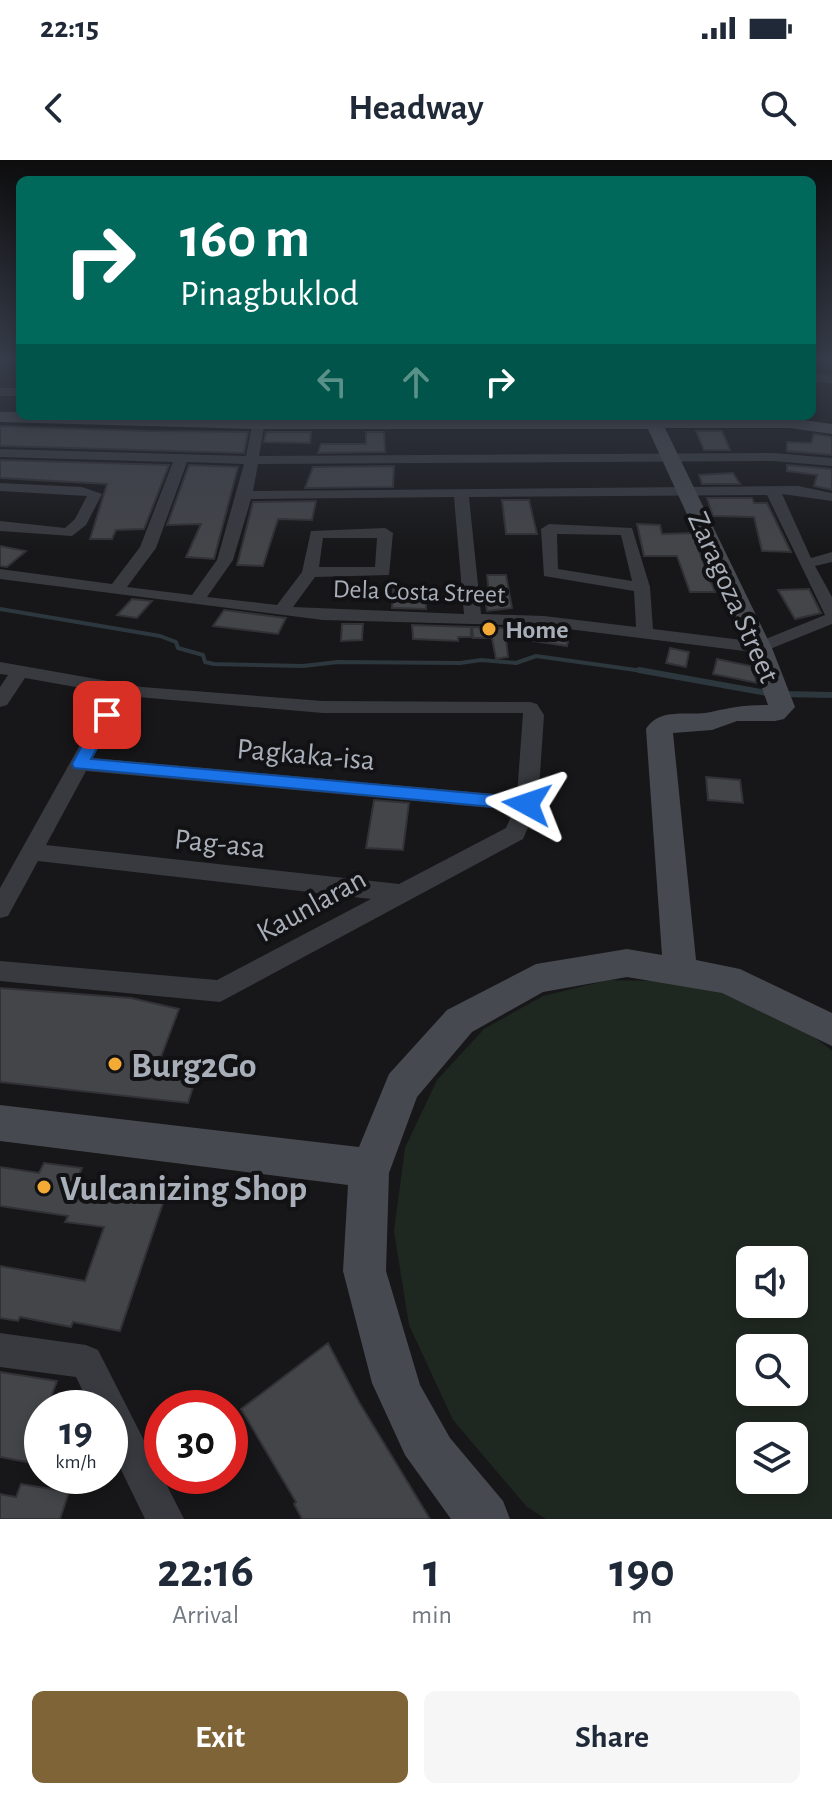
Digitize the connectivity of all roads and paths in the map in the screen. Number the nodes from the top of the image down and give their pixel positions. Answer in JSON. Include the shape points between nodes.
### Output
{"nodes":[{"id":1,"x":259,"y":424,"type":"edge"},
{"id":2,"x":654,"y":424,"type":"edge"},
{"id":3,"x":801,"y":424,"type":"edge"},
{"id":4,"x":832,"y":431,"type":"edge"},
{"id":5,"x":0,"y":453,"type":"edge"},
{"id":6,"x":672,"y":458,"type":"junction"},
{"id":7,"x":181,"y":459,"type":"junction"},
{"id":8,"x":252,"y":460,"type":"junction"},
{"id":9,"x":832,"y":462,"type":"edge"},
{"id":10,"x":0,"y":487,"type":"edge"},
{"id":11,"x":773,"y":491,"type":"junction"},
{"id":12,"x":687,"y":492,"type":"junction"},
{"id":13,"x":461,"y":494,"type":"junction"},
{"id":14,"x":245,"y":495,"type":"junction"},
{"id":15,"x":832,"y":497,"type":"edge"},
{"id":16,"x":0,"y":526,"type":"edge"},
{"id":17,"x":832,"y":557,"type":"edge"},
{"id":18,"x":806,"y":564,"type":"junction"},
{"id":19,"x":310,"y":572,"type":"junction"},
{"id":20,"x":0,"y":574,"type":"edge"},
{"id":21,"x":642,"y":587,"type":"junction"},
{"id":22,"x":117,"y":589,"type":"junction"},
{"id":23,"x":196,"y":601,"type":"junction"},
{"id":24,"x":283,"y":608,"type":"junction"},
{"id":25,"x":832,"y":616,"type":"edge"},
{"id":26,"x":473,"y":617,"type":"junction"},
{"id":27,"x":645,"y":634,"type":"junction"},
{"id":28,"x":760,"y":648,"type":"junction"},
{"id":29,"x":10,"y":671,"type":"edge"},
{"id":30,"x":120,"y":690,"type":"junction"},
{"id":31,"x":0,"y":701,"type":"edge"},
{"id":32,"x":80,"y":764,"type":"junction"},
{"id":33,"x":527,"y":804,"type":"junction"},
{"id":34,"x":34,"y":852,"type":"junction"},
{"id":35,"x":399,"y":893,"type":"junction"},
{"id":36,"x":0,"y":909,"type":"edge"},
{"id":37,"x":680,"y":966,"type":"junction"},
{"id":38,"x":0,"y":971,"type":"edge"},
{"id":39,"x":832,"y":1030,"type":"edge"},
{"id":40,"x":0,"y":1123,"type":"edge"},
{"id":41,"x":371,"y":1168,"type":"junction"},
{"id":42,"x":0,"y":1350,"type":"edge"},
{"id":43,"x":100,"y":1390,"type":"edge"},
{"id":44,"x":128,"y":1445,"type":"edge"},
{"id":45,"x":165,"y":1519,"type":"edge"},
{"id":46,"x":485,"y":1519,"type":"edge"}],
"edges":[{"from":1,"to":8,"type":"street"},
{"from":2,"to":6,"type":"street","name":"Zaragoza Street"},
{"from":3,"to":4,"type":"street"},
{"from":5,"to":7,"type":"street"},
{"from":6,"to":8,"type":"street"},
{"from":6,"to":9,"type":"street"},
{"from":6,"to":12,"type":"street","name":"Zaragoza Street"},
{"from":7,"to":8,"type":"street"},
{"from":7,"to":22,"type":"street","via":[[148,548]]},
{"from":8,"to":14,"type":"street"},
{"from":10,"to":16,"type":"street","via":[[95,494],[82,520],[67,533]]},
{"from":11,"to":12,"type":"street"},
{"from":11,"to":15,"type":"street"},
{"from":11,"to":18,"type":"street"},
{"from":12,"to":13,"type":"street"},
{"from":12,"to":28,"type":"street","name":"Zaragoza Street"},
{"from":13,"to":14,"type":"street"},
{"from":13,"to":26,"type":"street"},
{"from":14,"to":23,"type":"street","via":[[225,560]]},
{"from":17,"to":18,"type":"street"},
{"from":18,"to":25,"type":"street"},
{"from":19,"to":19,"type":"street","via":[[383,572],[385,533],[316,534]]},
{"from":19,"to":24,"type":"street"},
{"from":20,"to":22,"type":"street","name":"Dela Costa Street"},
{"from":21,"to":21,"type":"street","via":[[627,531],[549,529],[550,573]]},
{"from":21,"to":27,"type":"street"},
{"from":22,"to":23,"type":"street","name":"Dela Costa Street"},
{"from":23,"to":24,"type":"street","name":"Dela Costa Street"},
{"from":24,"to":26,"type":"street","name":"Dela Costa Street","via":[[323,615]]},
{"from":25,"to":28,"type":"street","name":"Dela Costa Street"},
{"from":26,"to":27,"type":"street","name":"Dela Costa Street"},
{"from":27,"to":28,"type":"street","name":"Dela Costa Street"},
{"from":28,"to":37,"type":"street","name":"Zaragoza Street","via":[[782,707],[775,713],[734,713],[659,729]]},
{"from":29,"to":30,"type":"street"},
{"from":29,"to":31,"type":"street"},
{"from":30,"to":32,"type":"street"},
{"from":30,"to":33,"type":"street","name":"Kaunlaran","via":[[323,707],[530,708],[534,715]]},
{"from":32,"to":33,"type":"street","name":"Pagkaka-isa"},
{"from":32,"to":34,"type":"street"},
{"from":33,"to":35,"type":"street","name":"Kaunlaran","via":[[515,833]]},
{"from":34,"to":35,"type":"street","name":"Pag-asa"},
{"from":34,"to":36,"type":"street"},
{"from":35,"to":38,"type":"street","name":"Kaunlaran","via":[[220,991]]},
{"from":37,"to":39,"type":"street","via":[[756,988]]},
{"from":37,"to":41,"type":"street","via":[[588,965],[527,980],[492,997],[442,1036],[409,1077],[389,1114]]},
{"from":40,"to":41,"type":"street"},
{"from":41,"to":46,"type":"street","via":[[365,1259],[385,1359],[437,1462]]},
{"from":42,"to":43,"type":"street","via":[[86,1362]]},
{"from":44,"to":45,"type":"street"}]}
